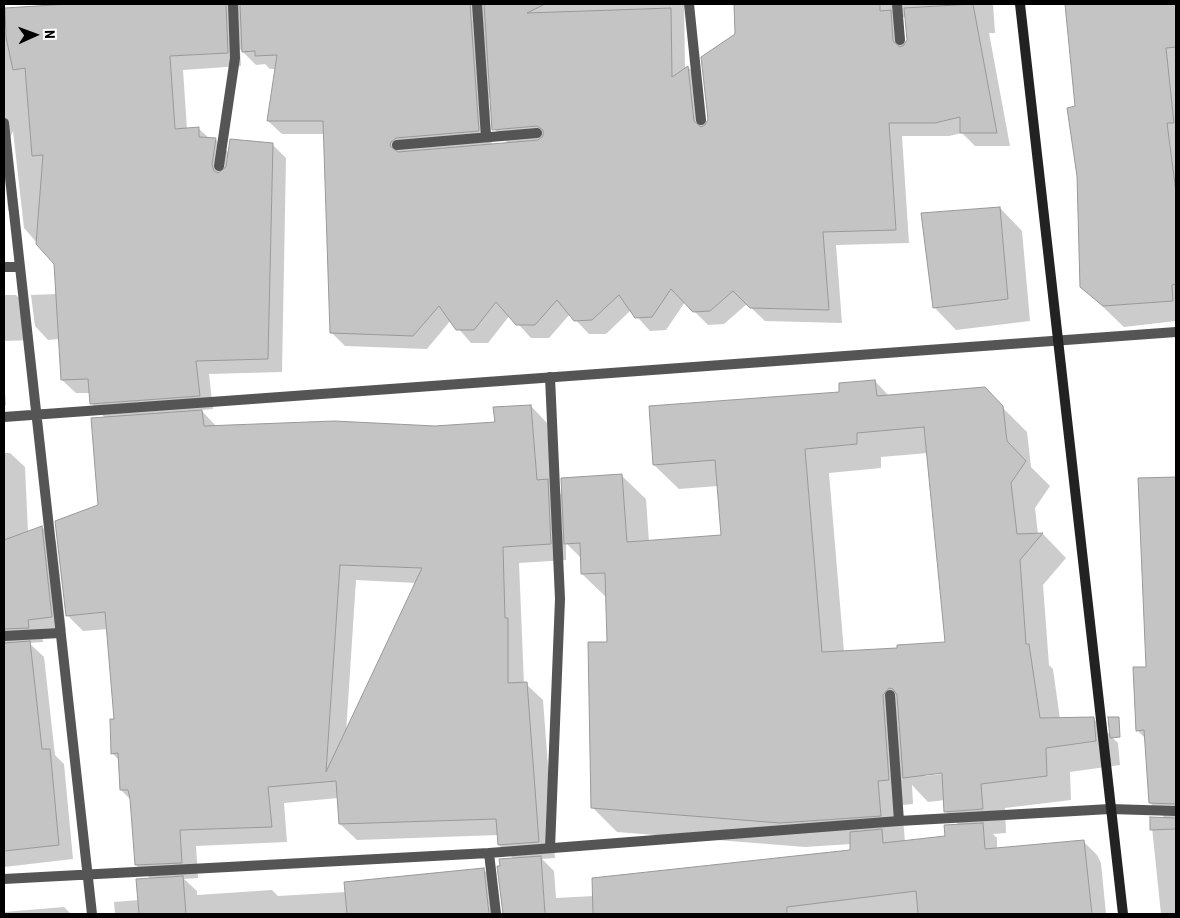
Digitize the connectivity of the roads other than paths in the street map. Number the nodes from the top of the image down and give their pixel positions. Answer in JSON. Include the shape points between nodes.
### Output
{"nodes":[{"id":1,"x":233,"y":4,"type":"edge"},
{"id":2,"x":477,"y":4,"type":"edge"},
{"id":3,"x":690,"y":4,"type":"edge"},
{"id":4,"x":897,"y":4,"type":"edge"},
{"id":5,"x":1020,"y":4,"type":"edge"},
{"id":6,"x":900,"y":40,"type":"dead end"},
{"id":7,"x":701,"y":120,"type":"dead end"},
{"id":8,"x":4,"y":123,"type":"edge"},
{"id":9,"x":537,"y":132,"type":"dead end"},
{"id":10,"x":486,"y":136,"type":"junction"},
{"id":11,"x":398,"y":145,"type":"dead end"},
{"id":12,"x":219,"y":166,"type":"dead end"},
{"id":13,"x":4,"y":267,"type":"edge"},
{"id":14,"x":20,"y":267,"type":"junction"},
{"id":15,"x":1176,"y":332,"type":"edge"},
{"id":16,"x":1058,"y":342,"type":"junction"},
{"id":17,"x":550,"y":377,"type":"junction"},
{"id":18,"x":36,"y":415,"type":"junction"},
{"id":19,"x":4,"y":418,"type":"edge"},
{"id":20,"x":60,"y":633,"type":"junction"},
{"id":21,"x":4,"y":636,"type":"edge"},
{"id":22,"x":890,"y":695,"type":"dead end"},
{"id":23,"x":1110,"y":809,"type":"junction"},
{"id":24,"x":1176,"y":811,"type":"edge"},
{"id":25,"x":899,"y":821,"type":"junction"},
{"id":26,"x":550,"y":848,"type":"junction"},
{"id":27,"x":489,"y":853,"type":"junction"},
{"id":28,"x":87,"y":874,"type":"junction"},
{"id":29,"x":4,"y":879,"type":"edge"},
{"id":30,"x":92,"y":914,"type":"edge"},
{"id":31,"x":496,"y":914,"type":"edge"},
{"id":32,"x":1123,"y":914,"type":"edge"}],
"edges":[{"from":1,"to":12,"type":"street","via":[[235,58]]},
{"from":2,"to":10,"type":"street"},
{"from":3,"to":7,"type":"street"},
{"from":4,"to":6,"type":"street"},
{"from":5,"to":16,"type":"street"},
{"from":8,"to":14,"type":"street"},
{"from":9,"to":10,"type":"street"},
{"from":10,"to":11,"type":"street"},
{"from":13,"to":14,"type":"street"},
{"from":14,"to":18,"type":"street"},
{"from":15,"to":16,"type":"street"},
{"from":16,"to":17,"type":"street"},
{"from":16,"to":23,"type":"street"},
{"from":17,"to":18,"type":"street"},
{"from":17,"to":26,"type":"street","via":[[560,599]]},
{"from":18,"to":19,"type":"street"},
{"from":18,"to":20,"type":"street"},
{"from":20,"to":21,"type":"street"},
{"from":20,"to":28,"type":"street"},
{"from":22,"to":25,"type":"street"},
{"from":23,"to":24,"type":"street"},
{"from":23,"to":25,"type":"street"},
{"from":23,"to":32,"type":"street"},
{"from":25,"to":26,"type":"street"},
{"from":26,"to":27,"type":"street"},
{"from":27,"to":28,"type":"street"},
{"from":27,"to":31,"type":"street"},
{"from":28,"to":29,"type":"street"},
{"from":28,"to":30,"type":"street"}]}
